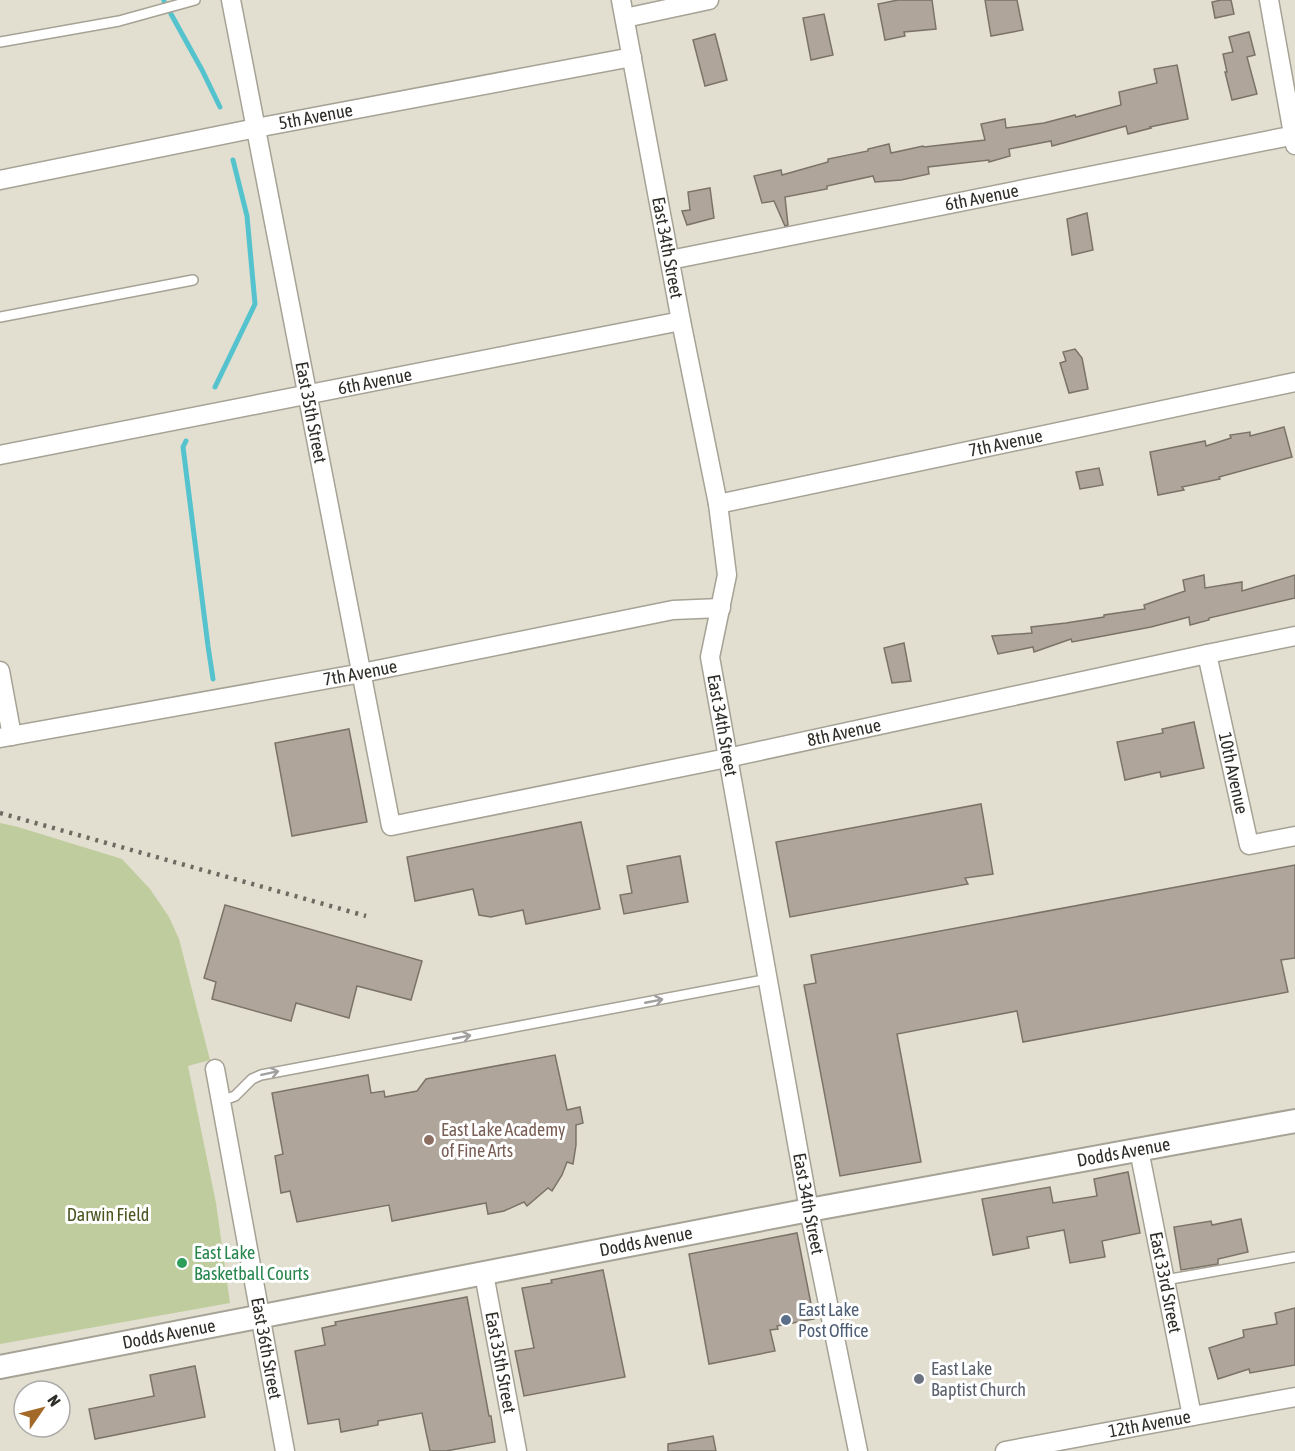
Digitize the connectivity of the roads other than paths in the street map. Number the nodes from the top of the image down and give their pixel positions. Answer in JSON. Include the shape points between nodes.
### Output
{"nodes":[{"id":1,"x":195,"y":0,"type":"edge"},
{"id":2,"x":231,"y":0,"type":"edge"},
{"id":3,"x":709,"y":0,"type":"edge"},
{"id":4,"x":1269,"y":0,"type":"edge"},
{"id":5,"x":623,"y":9,"type":"edge"},
{"id":6,"x":0,"y":42,"type":"edge"},
{"id":7,"x":632,"y":57,"type":"junction"},
{"id":8,"x":256,"y":128,"type":"junction"},
{"id":9,"x":1294,"y":138,"type":"edge"},
{"id":10,"x":0,"y":180,"type":"edge"},
{"id":11,"x":670,"y":260,"type":"junction"},
{"id":12,"x":193,"y":280,"type":"dead end"},
{"id":13,"x":0,"y":317,"type":"edge"},
{"id":14,"x":681,"y":321,"type":"junction"},
{"id":15,"x":1295,"y":382,"type":"edge"},
{"id":16,"x":308,"y":394,"type":"junction"},
{"id":17,"x":0,"y":455,"type":"edge"},
{"id":18,"x":718,"y":504,"type":"junction"},
{"id":19,"x":721,"y":608,"type":"junction"},
{"id":20,"x":1295,"y":636,"type":"edge"},
{"id":21,"x":1207,"y":654,"type":"junction"},
{"id":22,"x":0,"y":671,"type":"edge"},
{"id":23,"x":362,"y":673,"type":"junction"},
{"id":24,"x":6,"y":737,"type":"edge"},
{"id":25,"x":728,"y":758,"type":"junction"},
{"id":26,"x":391,"y":826,"type":"joint"},
{"id":27,"x":1295,"y":836,"type":"edge"},
{"id":28,"x":768,"y":979,"type":"junction"},
{"id":29,"x":215,"y":1069,"type":"dead end"},
{"id":30,"x":221,"y":1101,"type":"junction"},
{"id":31,"x":1295,"y":1121,"type":"edge"},
{"id":32,"x":1139,"y":1150,"type":"junction"},
{"id":33,"x":809,"y":1210,"type":"junction"},
{"id":34,"x":1295,"y":1257,"type":"edge"},
{"id":35,"x":484,"y":1274,"type":"junction"},
{"id":36,"x":1165,"y":1280,"type":"junction"},
{"id":37,"x":261,"y":1316,"type":"junction"},
{"id":38,"x":0,"y":1366,"type":"edge"},
{"id":39,"x":1295,"y":1397,"type":"edge"},
{"id":40,"x":1192,"y":1416,"type":"junction"},
{"id":41,"x":285,"y":1451,"type":"edge"},
{"id":42,"x":517,"y":1451,"type":"edge"},
{"id":43,"x":858,"y":1451,"type":"edge"},
{"id":44,"x":1005,"y":1451,"type":"edge"}],
"edges":[{"from":1,"to":6,"type":"lane","via":[[119,21]]},
{"from":2,"to":8,"type":"street","name":"East 35th Street"},
{"from":3,"to":5,"type":"street"},
{"from":4,"to":9,"type":"street"},
{"from":5,"to":7,"type":"street","name":"East 34th Street"},
{"from":7,"to":8,"type":"street","name":"5th Avenue"},
{"from":7,"to":11,"type":"street","name":"East 34th Street"},
{"from":8,"to":10,"type":"street","name":"5th Avenue"},
{"from":8,"to":16,"type":"street","name":"East 35th Street"},
{"from":9,"to":11,"type":"street","name":"6th Avenue"},
{"from":11,"to":14,"type":"street","name":"East 34th Street"},
{"from":12,"to":13,"type":"lane"},
{"from":14,"to":16,"type":"street","name":"6th Avenue"},
{"from":14,"to":18,"type":"street","name":"East 34th Street"},
{"from":15,"to":18,"type":"street","name":"7th Avenue"},
{"from":16,"to":17,"type":"street","name":"6th Avenue"},
{"from":16,"to":23,"type":"street","name":"East 35th Street"},
{"from":18,"to":19,"type":"street","name":"East 34th Street","via":[[727,575]]},
{"from":19,"to":23,"type":"street","name":"7th Avenue","via":[[673,610]]},
{"from":19,"to":25,"type":"street","name":"East 34th Street","via":[[710,657]]},
{"from":20,"to":21,"type":"street","name":"8th Avenue"},
{"from":21,"to":25,"type":"street","name":"8th Avenue"},
{"from":21,"to":27,"type":"street","name":"10th Avenue","via":[[1249,845]]},
{"from":22,"to":24,"type":"street"},
{"from":23,"to":24,"type":"street","name":"7th Avenue"},
{"from":23,"to":26,"type":"street","name":"East 35th Street"},
{"from":25,"to":26,"type":"street","name":"8th Avenue"},
{"from":25,"to":28,"type":"street","name":"East 34th Street"},
{"from":30,"to":28,"type":"lane","one_way":true,"via":[[236,1096],[261,1075]]},
{"from":28,"to":33,"type":"street","name":"East 34th Street"},
{"from":29,"to":30,"type":"street","name":"East 36th Street"},
{"from":30,"to":37,"type":"street","name":"East 36th Street"},
{"from":31,"to":32,"type":"street","name":"Dodds Avenue"},
{"from":32,"to":33,"type":"street","name":"Dodds Avenue"},
{"from":32,"to":36,"type":"street","name":"East 33rd Street"},
{"from":33,"to":35,"type":"street","name":"Dodds Avenue"},
{"from":33,"to":43,"type":"street","name":"East 34th Street"},
{"from":34,"to":36,"type":"lane"},
{"from":35,"to":37,"type":"street","name":"Dodds Avenue"},
{"from":35,"to":42,"type":"street","name":"East 35th Street"},
{"from":36,"to":40,"type":"street","name":"East 33rd Street"},
{"from":37,"to":38,"type":"street","name":"Dodds Avenue"},
{"from":37,"to":41,"type":"street","name":"East 36th Street"},
{"from":39,"to":40,"type":"street","name":"12th Avenue"},
{"from":40,"to":44,"type":"street","name":"12th Avenue"}]}
